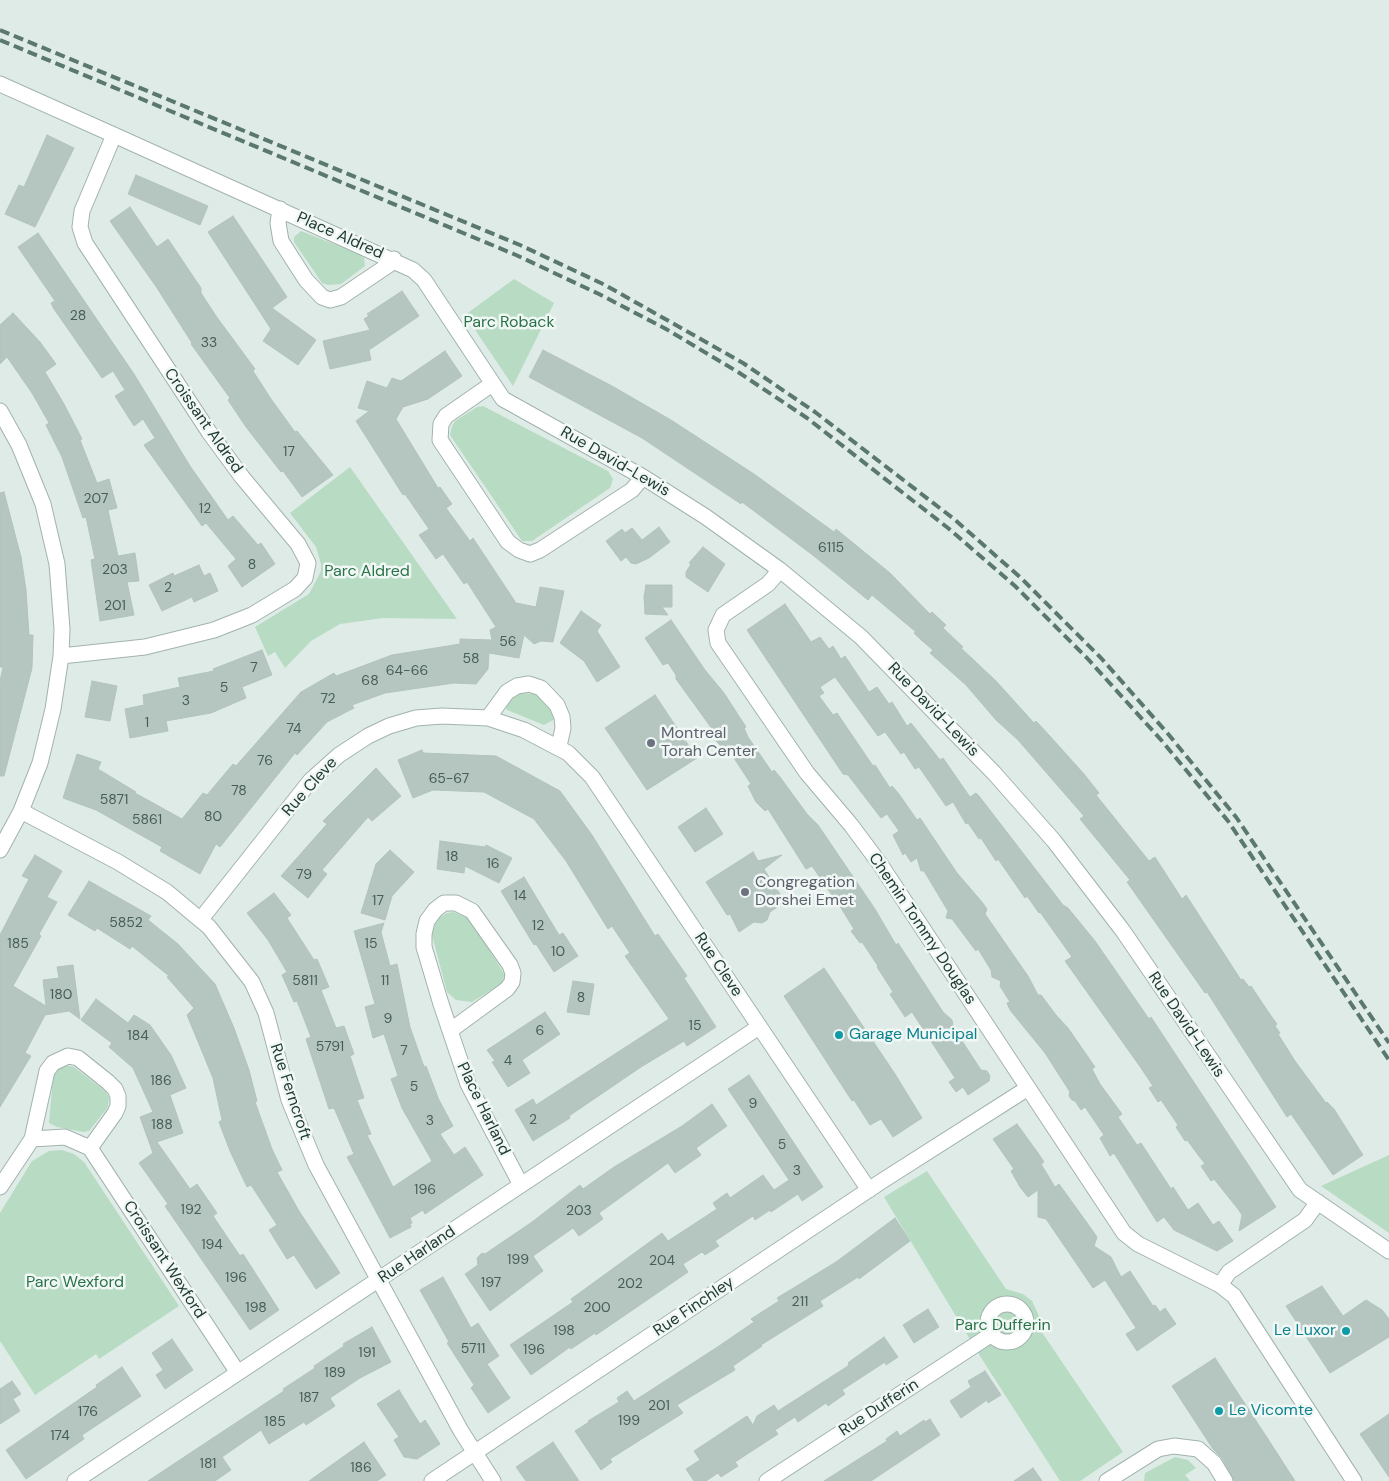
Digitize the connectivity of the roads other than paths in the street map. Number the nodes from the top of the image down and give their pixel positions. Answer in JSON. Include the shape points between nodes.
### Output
{"nodes":[{"id":1,"x":0,"y":84,"type":"edge"},
{"id":2,"x":114,"y":135,"type":"junction"},
{"id":3,"x":280,"y":210,"type":"junction"},
{"id":4,"x":394,"y":259,"type":"junction"},
{"id":5,"x":492,"y":384,"type":"junction"},
{"id":6,"x":0,"y":411,"type":"edge"},
{"id":7,"x":643,"y":477,"type":"junction"},
{"id":8,"x":780,"y":570,"type":"junction"},
{"id":9,"x":61,"y":656,"type":"junction"},
{"id":10,"x":488,"y":718,"type":"junction"},
{"id":11,"x":559,"y":746,"type":"junction"},
{"id":12,"x":21,"y":811,"type":"junction"},
{"id":13,"x":0,"y":850,"type":"edge"},
{"id":14,"x":201,"y":919,"type":"junction"},
{"id":15,"x":759,"y":1027,"type":"junction"},
{"id":16,"x":451,"y":1030,"type":"junction"},
{"id":17,"x":1028,"y":1088,"type":"junction"},
{"id":18,"x":32,"y":1139,"type":"junction"},
{"id":19,"x":90,"y":1148,"type":"junction"},
{"id":20,"x":521,"y":1185,"type":"junction"},
{"id":21,"x":0,"y":1187,"type":"edge"},
{"id":22,"x":869,"y":1190,"type":"junction"},
{"id":23,"x":1318,"y":1202,"type":"junction"},
{"id":24,"x":1389,"y":1251,"type":"edge"},
{"id":25,"x":379,"y":1281,"type":"junction"},
{"id":26,"x":1220,"y":1285,"type":"junction"},
{"id":27,"x":992,"y":1334,"type":"dead end"},
{"id":28,"x":238,"y":1373,"type":"junction"},
{"id":29,"x":474,"y":1453,"type":"junction"},
{"id":30,"x":1116,"y":1479,"type":"edge"},
{"id":31,"x":75,"y":1481,"type":"edge"},
{"id":32,"x":432,"y":1481,"type":"edge"},
{"id":33,"x":493,"y":1481,"type":"edge"},
{"id":34,"x":767,"y":1481,"type":"edge"},
{"id":35,"x":1224,"y":1481,"type":"edge"},
{"id":36,"x":1354,"y":1481,"type":"edge"}],
"edges":[{"from":1,"to":2,"type":"street"},
{"from":2,"to":3,"type":"street","name":"Place Aldred"},
{"from":2,"to":9,"type":"street","name":"Croissant Aldred","via":[[84,203],[80,227],[85,244],[209,432],[305,554],[308,570],[298,586],[276,602],[214,630],[145,646]]},
{"from":3,"to":4,"type":"street","name":"Place Aldred"},
{"from":3,"to":4,"type":"street","name":"Place Aldred","via":[[281,241],[306,280],[322,297],[330,300],[340,297]]},
{"from":4,"to":5,"type":"street","name":"Rue David-Lewis","via":[[424,280]]},
{"from":5,"to":7,"type":"street","name":"Rue David-Lewis","via":[[510,404]]},
{"from":5,"to":7,"type":"street","via":[[446,416],[439,432],[445,449],[508,542],[519,550],[530,554],[540,550],[632,490]]},
{"from":6,"to":9,"type":"street","via":[[34,478],[50,529],[62,602]]},
{"from":7,"to":8,"type":"street","name":"Rue David-Lewis"},
{"from":8,"to":17,"type":"street","name":"Chemin Tommy Douglas","via":[[768,584],[723,615],[716,630],[718,643],[807,773],[880,864]]},
{"from":8,"to":23,"type":"street","name":"Rue David-Lewis","via":[[886,662],[1038,823],[1123,931],[1300,1190]]},
{"from":9,"to":12,"type":"street","via":[[48,735]]},
{"from":10,"to":11,"type":"street","name":"Rue Cleve"},
{"from":10,"to":11,"type":"street","via":[[507,692],[517,686],[529,684],[541,688],[557,705],[562,717]]},
{"from":10,"to":14,"type":"street","name":"Rue Cleve","via":[[416,718],[380,730],[339,754],[311,780]]},
{"from":11,"to":15,"type":"street","name":"Rue Cleve","via":[[592,777]]},
{"from":12,"to":13,"type":"street"},
{"from":12,"to":14,"type":"street","name":"Rue Ferncroft","via":[[151,881]]},
{"from":14,"to":25,"type":"street","name":"Rue Ferncroft","via":[[252,982],[266,1013],[299,1127]]},
{"from":15,"to":20,"type":"street","name":"Rue Harland"},
{"from":15,"to":22,"type":"street","name":"Rue Cleve"},
{"from":16,"to":16,"type":"street","name":"Place Harland","via":[[507,989],[513,973],[472,911],[456,903],[444,903],[427,921],[424,947]]},
{"from":16,"to":20,"type":"street","name":"Place Harland","via":[[468,1084]]},
{"from":17,"to":22,"type":"street","name":"Rue Finchley"},
{"from":17,"to":26,"type":"street","name":"Chemin Tommy Douglas","via":[[1124,1232],[1138,1244]]},
{"from":18,"to":19,"type":"street","via":[[65,1138]]},
{"from":18,"to":19,"type":"street","via":[[47,1071],[53,1063],[68,1056],[78,1058],[108,1082],[118,1096],[118,1106]]},
{"from":18,"to":21,"type":"street"},
{"from":19,"to":28,"type":"street","name":"Croissant Wexford"},
{"from":20,"to":25,"type":"street","name":"Rue Harland"},
{"from":22,"to":29,"type":"street","name":"Rue Finchley"},
{"from":23,"to":24,"type":"street","name":"Rue David-Lewis"},
{"from":23,"to":26,"type":"street","via":[[1305,1220],[1229,1272]]},
{"from":25,"to":28,"type":"street","name":"Rue Harland"},
{"from":25,"to":29,"type":"street","name":"Rue Ferncroft"},
{"from":26,"to":36,"type":"street","name":"Chemin Tommy Douglas","via":[[1234,1296]]},
{"from":27,"to":34,"type":"street","name":"Rue Dufferin"},
{"from":28,"to":31,"type":"street","name":"Rue Harland"},
{"from":29,"to":32,"type":"street","name":"Rue Finchley"},
{"from":29,"to":33,"type":"street","name":"Rue Ferncroft"},
{"from":30,"to":35,"type":"street","via":[[1158,1449],[1174,1446],[1198,1449],[1214,1463]]}]}
